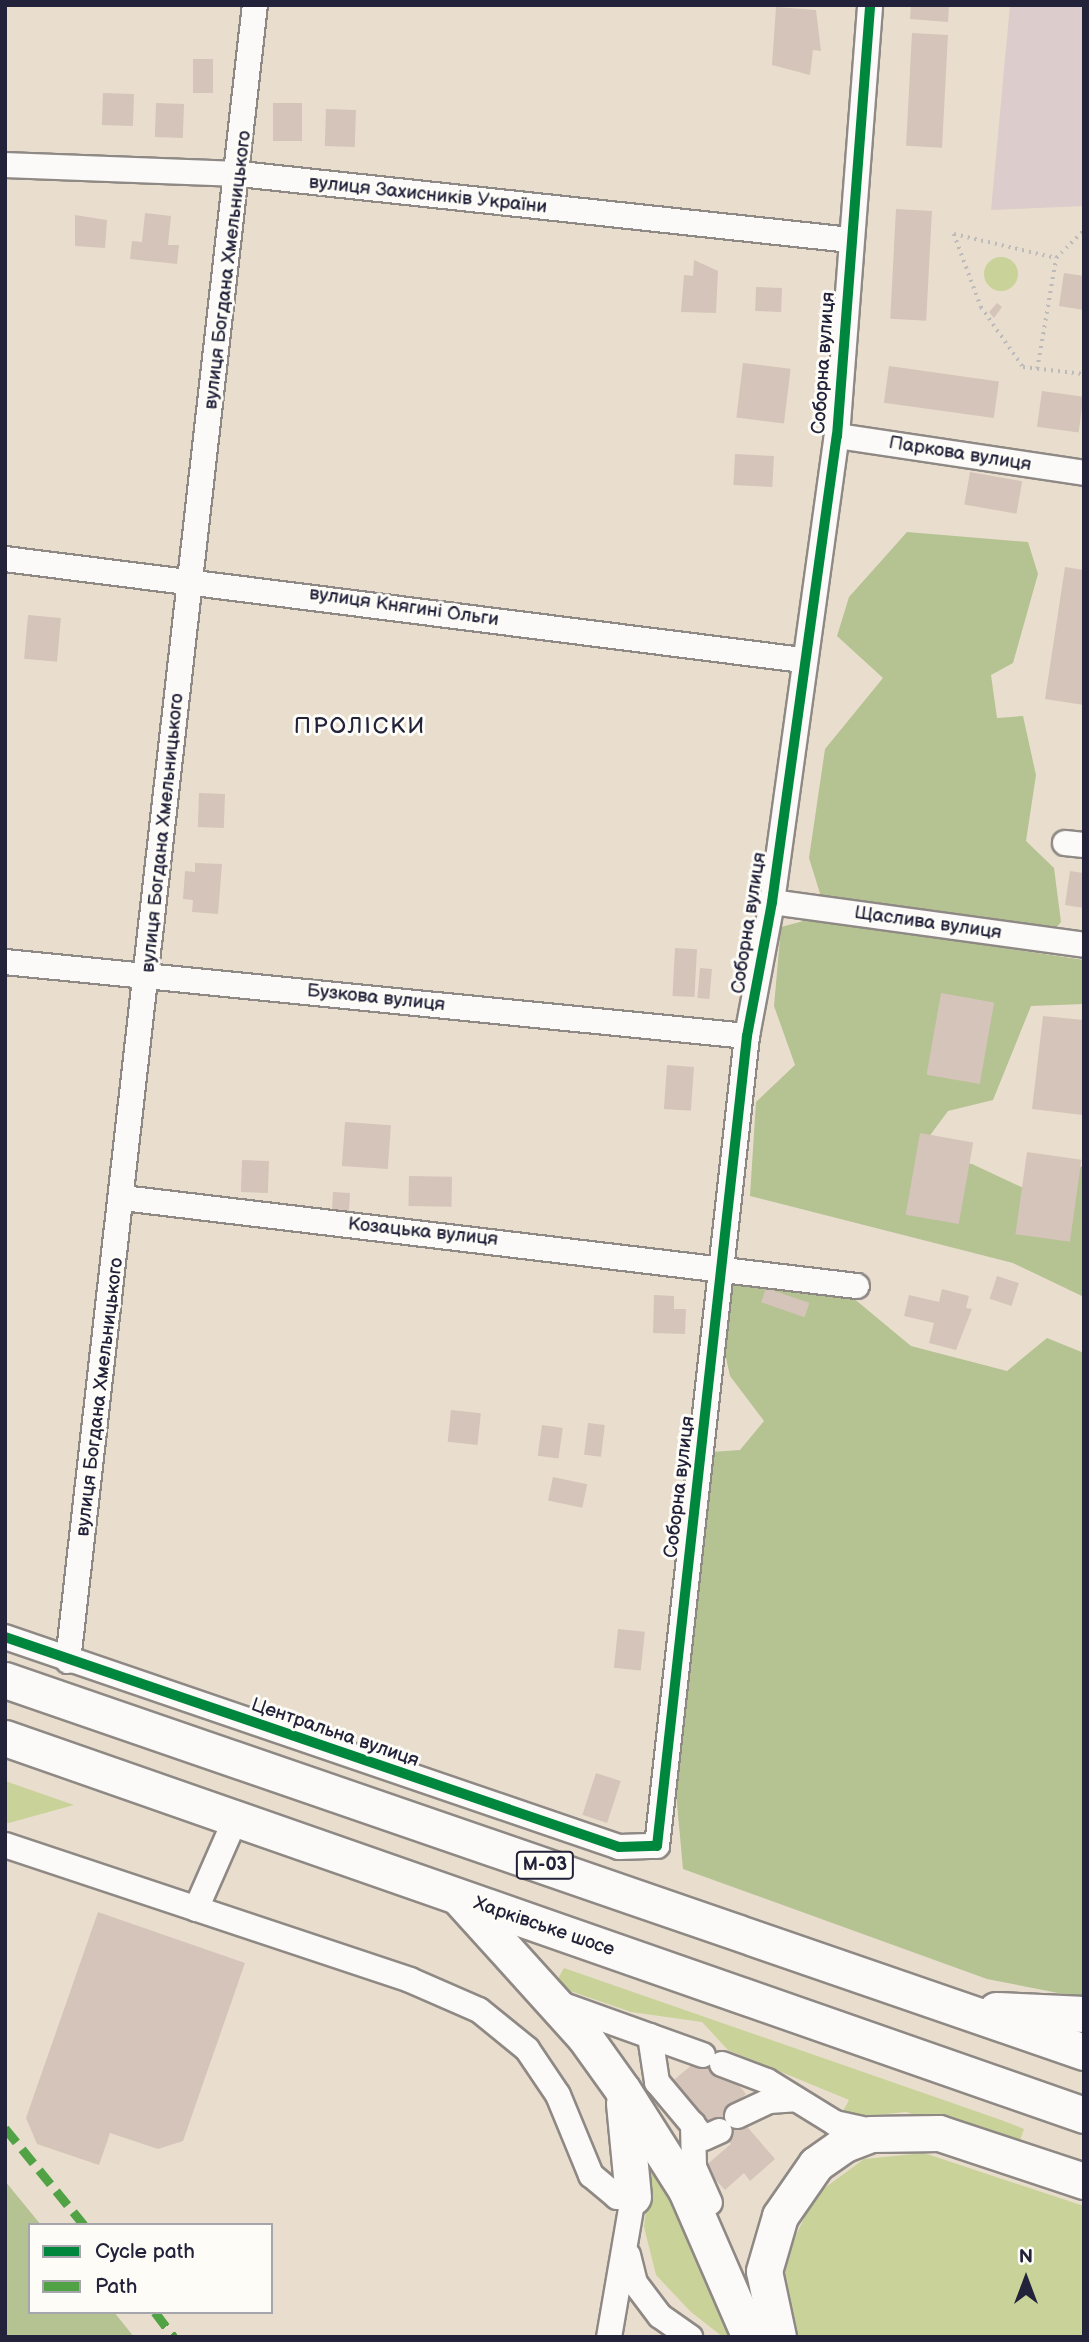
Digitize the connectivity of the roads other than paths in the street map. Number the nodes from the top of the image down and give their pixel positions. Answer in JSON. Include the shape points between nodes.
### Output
{"nodes":[{"id":1,"x":256,"y":5,"type":"edge"},
{"id":2,"x":870,"y":5,"type":"edge"},
{"id":3,"x":5,"y":165,"type":"edge"},
{"id":4,"x":240,"y":174,"type":"junction"},
{"id":5,"x":850,"y":240,"type":"junction"},
{"id":6,"x":837,"y":436,"type":"junction"},
{"id":7,"x":1084,"y":473,"type":"edge"},
{"id":8,"x":5,"y":559,"type":"edge"},
{"id":9,"x":191,"y":579,"type":"junction"},
{"id":10,"x":802,"y":660,"type":"junction"},
{"id":11,"x":772,"y":902,"type":"junction"},
{"id":12,"x":1084,"y":945,"type":"edge"},
{"id":13,"x":5,"y":962,"type":"edge"},
{"id":14,"x":148,"y":975,"type":"junction"},
{"id":15,"x":747,"y":1036,"type":"junction"},
{"id":16,"x":123,"y":1198,"type":"junction"},
{"id":17,"x":723,"y":1266,"type":"junction"},
{"id":18,"x":857,"y":1286,"type":"dead end"},
{"id":19,"x":5,"y":1637,"type":"edge"},
{"id":20,"x":68,"y":1661,"type":"junction"},
{"id":21,"x":5,"y":1679,"type":"edge"},
{"id":22,"x":5,"y":1738,"type":"edge"},
{"id":23,"x":236,"y":1818,"type":"junction"},
{"id":24,"x":5,"y":1845,"type":"edge"},
{"id":25,"x":657,"y":1846,"type":"joint"},
{"id":26,"x":458,"y":1897,"type":"junction"},
{"id":27,"x":196,"y":1909,"type":"junction"},
{"id":28,"x":551,"y":2001,"type":"junction"},
{"id":29,"x":957,"y":2008,"type":"junction"},
{"id":30,"x":1084,"y":2014,"type":"edge"},
{"id":31,"x":650,"y":2036,"type":"junction"},
{"id":32,"x":1084,"y":2052,"type":"edge"},
{"id":33,"x":622,"y":2089,"type":"junction"},
{"id":34,"x":795,"y":2099,"type":"junction"},
{"id":35,"x":1084,"y":2115,"type":"edge"},
{"id":36,"x":693,"y":2124,"type":"junction"},
{"id":37,"x":890,"y":2132,"type":"junction"},
{"id":38,"x":1084,"y":2181,"type":"edge"},
{"id":39,"x":633,"y":2197,"type":"junction"},
{"id":40,"x":626,"y":2248,"type":"junction"},
{"id":41,"x":724,"y":2270,"type":"junction"},
{"id":42,"x":615,"y":2310,"type":"junction"},
{"id":43,"x":610,"y":2337,"type":"edge"},
{"id":44,"x":623,"y":2337,"type":"edge"},
{"id":45,"x":690,"y":2337,"type":"edge"},
{"id":46,"x":750,"y":2337,"type":"edge"},
{"id":47,"x":778,"y":2337,"type":"edge"}],
"edges":[{"from":1,"to":4,"type":"street","name":"вулиця Богдана Хмельницького"},
{"from":2,"to":5,"type":"street","name":"Соборна вулиця"},
{"from":3,"to":4,"type":"street","name":"вулиця Захисників України"},
{"from":4,"to":5,"type":"street","name":"вулиця Захисників України"},
{"from":4,"to":9,"type":"street","name":"вулиця Богдана Хмельницького"},
{"from":5,"to":6,"type":"street","name":"Соборна вулиця"},
{"from":6,"to":7,"type":"street","name":"Паркова вулиця"},
{"from":6,"to":10,"type":"street","name":"Соборна вулиця"},
{"from":8,"to":9,"type":"street","name":"вулиця Княгині Ольги"},
{"from":9,"to":10,"type":"street","name":"вулиця Княгині Ольги"},
{"from":9,"to":14,"type":"street","name":"вулиця Богдана Хмельницького"},
{"from":10,"to":11,"type":"street","name":"Соборна вулиця"},
{"from":11,"to":12,"type":"street","name":"Щаслива вулиця"},
{"from":11,"to":15,"type":"street","name":"Соборна вулиця"},
{"from":13,"to":14,"type":"street","name":"Бузкова вулиця"},
{"from":14,"to":15,"type":"street","name":"Бузкова вулиця"},
{"from":14,"to":16,"type":"street","name":"вулиця Богдана Хмельницького"},
{"from":15,"to":17,"type":"street","name":"Соборна вулиця"},
{"from":16,"to":17,"type":"street","name":"Козацька вулиця"},
{"from":16,"to":20,"type":"street","name":"вулиця Богдана Хмельницького"},
{"from":17,"to":18,"type":"street","name":"Козацька вулиця"},
{"from":17,"to":25,"type":"street","name":"Соборна вулиця"},
{"from":19,"to":20,"type":"street","name":"Центральна вулиця"},
{"from":20,"to":25,"type":"street","name":"Центральна вулиця","via":[[619,1847]]},
{"from":21,"to":29,"type":"highway","number":"М-03"},
{"from":22,"to":23,"type":"highway","name":"Харківське шосе"},
{"from":23,"to":26,"type":"highway","name":"Харківське шосе"},
{"from":23,"to":27,"type":"street"},
{"from":24,"to":27,"type":"street"},
{"from":26,"to":28,"type":"highway"},
{"from":26,"to":35,"type":"highway","name":"Харківське шосе"},
{"from":27,"to":39,"type":"street","via":[[410,1980],[479,2010],[535,2060],[558,2095],[591,2175],[617,2197]]},
{"from":28,"to":31,"type":"street"},
{"from":28,"to":33,"type":"highway"},
{"from":29,"to":30,"type":"highway"},
{"from":29,"to":32,"type":"highway","number":"М-03"},
{"from":31,"to":34,"type":"street"},
{"from":31,"to":36,"type":"street","via":[[657,2082]]},
{"from":33,"to":39,"type":"highway"},
{"from":33,"to":41,"type":"highway","via":[[686,2190]]},
{"from":34,"to":36,"type":"street","via":[[769,2101],[704,2138]]},
{"from":34,"to":37,"type":"street","via":[[859,2131]]},
{"from":36,"to":41,"type":"street","via":[[694,2167],[728,2249]]},
{"from":37,"to":38,"type":"highway","via":[[939,2133]]},
{"from":37,"to":47,"type":"highway","via":[[845,2144],[793,2190],[764,2271]]},
{"from":39,"to":40,"type":"street"},
{"from":40,"to":42,"type":"street"},
{"from":40,"to":45,"type":"street","via":[[635,2283],[660,2316]]},
{"from":41,"to":46,"type":"highway"},
{"from":42,"to":43,"type":"street"},
{"from":42,"to":44,"type":"street"}]}
